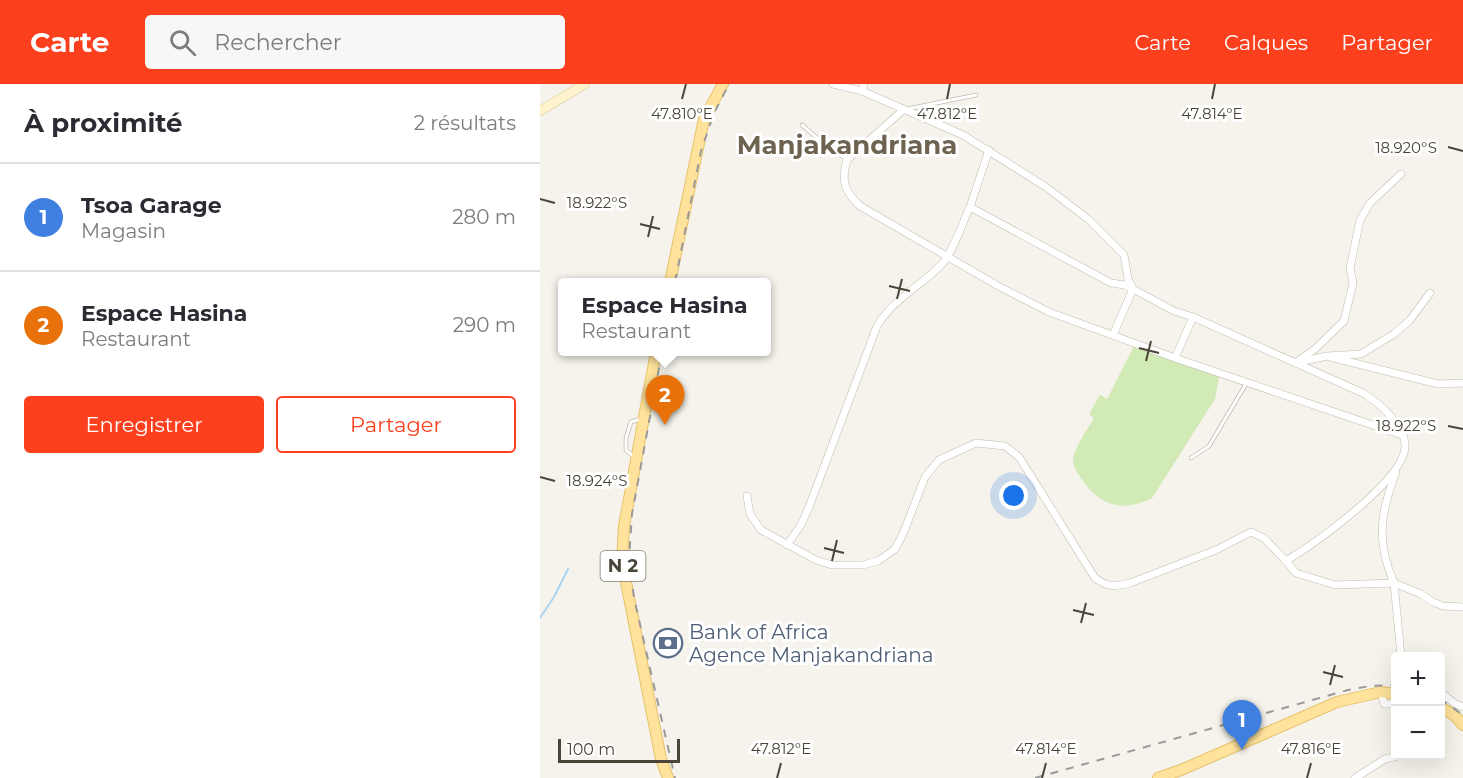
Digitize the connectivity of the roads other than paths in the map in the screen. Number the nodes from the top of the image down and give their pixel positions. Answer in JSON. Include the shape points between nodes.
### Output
{"nodes":[{"id":1,"x":585,"y":84,"type":"edge"},
{"id":2,"x":723,"y":84,"type":"edge"},
{"id":3,"x":833,"y":84,"type":"edge"},
{"id":4,"x":863,"y":88,"type":"edge"},
{"id":5,"x":976,"y":95,"type":"dead end"},
{"id":6,"x":903,"y":110,"type":"junction"},
{"id":7,"x":540,"y":111,"type":"edge"},
{"id":8,"x":802,"y":125,"type":"dead end"},
{"id":9,"x":989,"y":150,"type":"junction"},
{"id":10,"x":847,"y":160,"type":"junction"},
{"id":11,"x":1401,"y":174,"type":"dead end"},
{"id":12,"x":970,"y":207,"type":"junction"},
{"id":13,"x":948,"y":256,"type":"junction"},
{"id":14,"x":671,"y":278,"type":"edge"},
{"id":15,"x":1133,"y":289,"type":"junction"},
{"id":16,"x":1430,"y":293,"type":"dead end"},
{"id":17,"x":1193,"y":317,"type":"junction"},
{"id":18,"x":1113,"y":335,"type":"junction"},
{"id":19,"x":655,"y":356,"type":"edge"},
{"id":20,"x":1327,"y":356,"type":"junction"},
{"id":21,"x":1175,"y":358,"type":"junction"},
{"id":22,"x":1295,"y":363,"type":"junction"},
{"id":23,"x":1247,"y":382,"type":"junction"},
{"id":24,"x":1463,"y":383,"type":"edge"},
{"id":25,"x":1402,"y":435,"type":"junction"},
{"id":26,"x":1191,"y":458,"type":"dead end"},
{"id":27,"x":1398,"y":467,"type":"junction"},
{"id":28,"x":747,"y":496,"type":"dead end"},
{"id":29,"x":787,"y":545,"type":"junction"},
{"id":30,"x":1286,"y":561,"type":"junction"},
{"id":31,"x":1394,"y":583,"type":"junction"},
{"id":32,"x":1463,"y":607,"type":"edge"},
{"id":33,"x":1401,"y":652,"type":"edge"},
{"id":34,"x":1381,"y":692,"type":"junction"},
{"id":35,"x":1391,"y":693,"type":"edge"},
{"id":36,"x":1445,"y":696,"type":"edge"},
{"id":37,"x":1391,"y":704,"type":"edge"},
{"id":38,"x":1463,"y":707,"type":"edge"},
{"id":39,"x":1445,"y":710,"type":"edge"},
{"id":40,"x":1463,"y":724,"type":"edge"},
{"id":41,"x":1391,"y":758,"type":"edge"},
{"id":42,"x":668,"y":778,"type":"edge"},
{"id":43,"x":1158,"y":778,"type":"edge"},
{"id":44,"x":1355,"y":778,"type":"edge"}],
"edges":[{"from":1,"to":7,"type":"street"},
{"from":2,"to":14,"type":"main road","via":[[704,119]]},
{"from":3,"to":4,"type":"street"},
{"from":4,"to":6,"type":"street"},
{"from":5,"to":6,"type":"lane"},
{"from":6,"to":9,"type":"street"},
{"from":6,"to":10,"type":"street"},
{"from":8,"to":10,"type":"lane"},
{"from":9,"to":12,"type":"street"},
{"from":9,"to":15,"type":"street","via":[[1088,219],[1124,255]]},
{"from":10,"to":13,"type":"street","via":[[844,171],[848,195],[860,206]]},
{"from":11,"to":22,"type":"street","via":[[1370,203],[1360,220],[1344,321]]},
{"from":12,"to":13,"type":"street"},
{"from":12,"to":15,"type":"street","via":[[1111,283]]},
{"from":13,"to":18,"type":"street","via":[[1049,312]]},
{"from":13,"to":29,"type":"street","via":[[902,296],[877,326],[801,525]]},
{"from":15,"to":17,"type":"street"},
{"from":15,"to":18,"type":"street"},
{"from":16,"to":20,"type":"street","via":[[1410,320],[1379,345],[1361,354]]},
{"from":17,"to":21,"type":"street"},
{"from":17,"to":22,"type":"street"},
{"from":18,"to":21,"type":"street"},
{"from":19,"to":42,"type":"main road","number":"N 2","via":[[624,526],[622,562]]},
{"from":20,"to":22,"type":"street"},
{"from":20,"to":24,"type":"street","via":[[1438,384]]},
{"from":21,"to":23,"type":"street"},
{"from":22,"to":25,"type":"street","via":[[1380,404]]},
{"from":23,"to":25,"type":"street"},
{"from":23,"to":26,"type":"lane","via":[[1209,446]]},
{"from":25,"to":27,"type":"street","via":[[1405,448]]},
{"from":27,"to":30,"type":"street","via":[[1362,505],[1315,544]]},
{"from":27,"to":31,"type":"street","via":[[1382,517],[1381,536]]},
{"from":28,"to":29,"type":"street","via":[[750,514],[761,530]]},
{"from":29,"to":30,"type":"street","via":[[832,565],[879,561],[895,549],[925,477],[939,460],[976,443],[1005,446],[1018,457],[1095,578],[1104,585],[1130,583],[1251,532],[1264,538]]},
{"from":30,"to":31,"type":"street","via":[[1296,573],[1335,585]]},
{"from":31,"to":32,"type":"street","via":[[1443,606]]},
{"from":31,"to":33,"type":"street"},
{"from":34,"to":35,"type":"main road"},
{"from":34,"to":37,"type":"street","via":[[1384,704]]},
{"from":34,"to":43,"type":"main road","via":[[1337,702]]},
{"from":36,"to":38,"type":"street"},
{"from":39,"to":40,"type":"main road"},
{"from":41,"to":44,"type":"street"}]}
